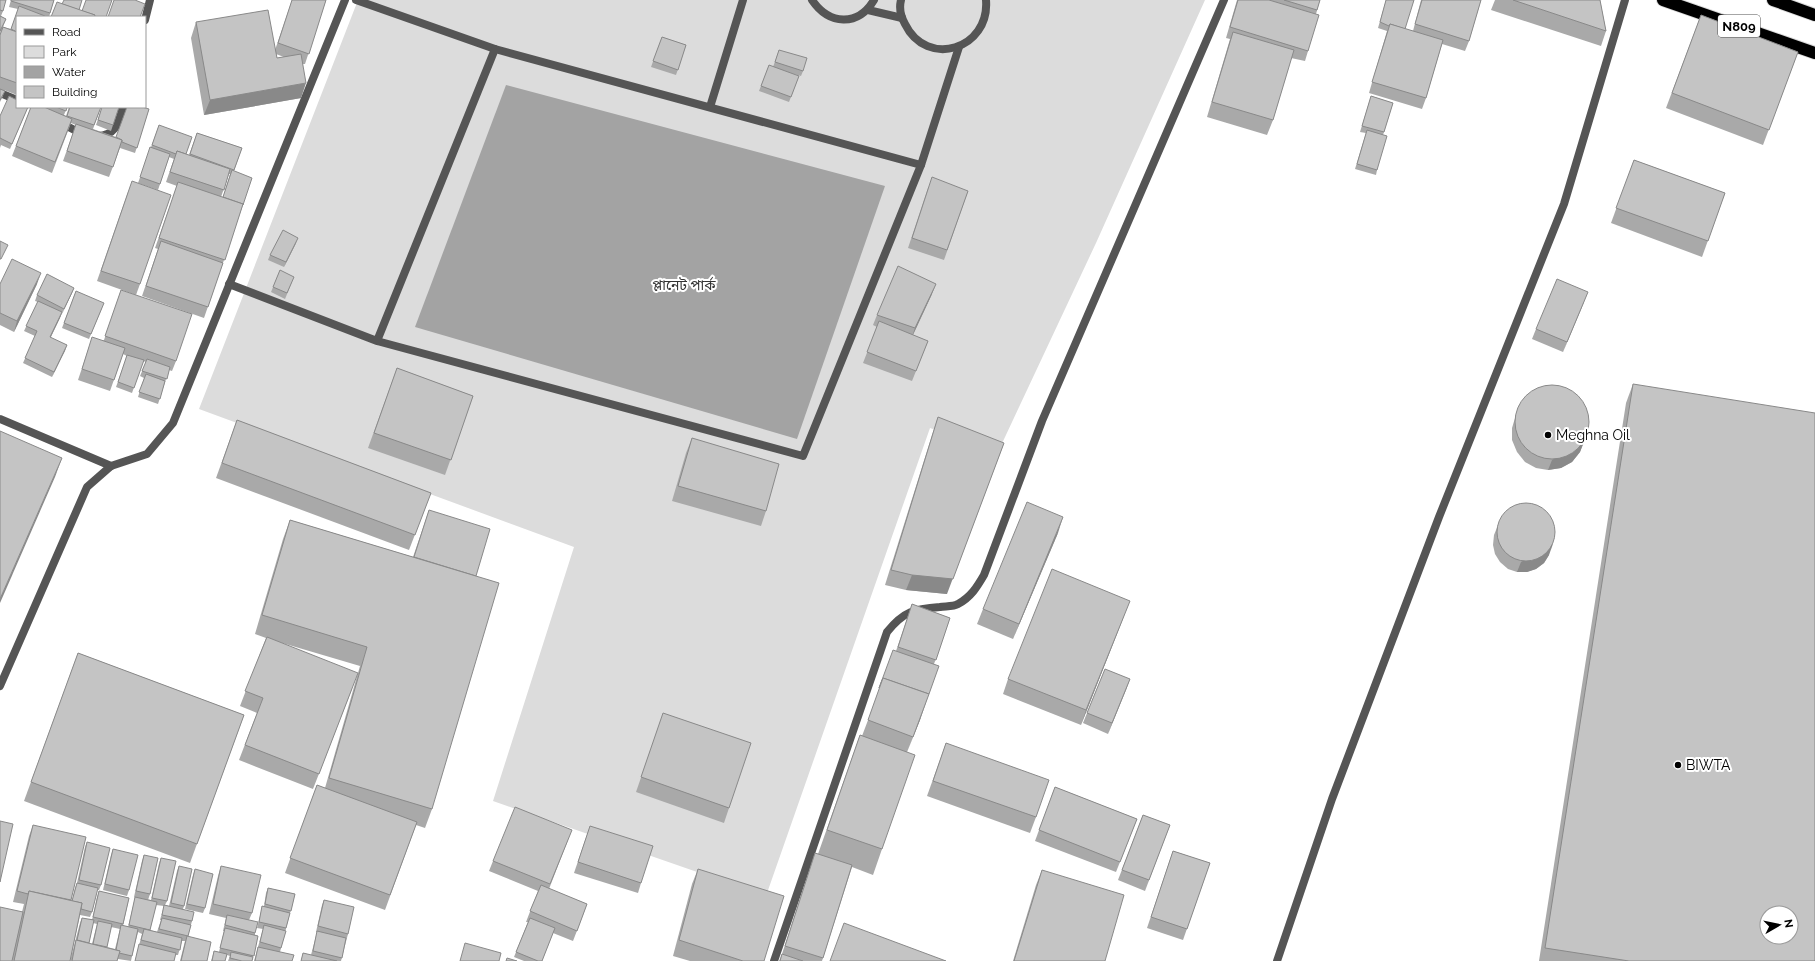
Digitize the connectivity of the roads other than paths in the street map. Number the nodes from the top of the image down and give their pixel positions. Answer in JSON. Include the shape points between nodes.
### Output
{"nodes":[{"id":1,"x":150,"y":0,"type":"edge"},
{"id":2,"x":345,"y":0,"type":"edge"},
{"id":3,"x":356,"y":0,"type":"edge"},
{"id":4,"x":742,"y":0,"type":"edge"},
{"id":5,"x":812,"y":0,"type":"edge"},
{"id":6,"x":874,"y":0,"type":"edge"},
{"id":7,"x":901,"y":0,"type":"edge"},
{"id":8,"x":986,"y":0,"type":"edge"},
{"id":9,"x":1224,"y":0,"type":"edge"},
{"id":10,"x":1625,"y":0,"type":"edge"},
{"id":11,"x":1662,"y":0,"type":"edge"},
{"id":12,"x":1773,"y":0,"type":"edge"},
{"id":13,"x":868,"y":10,"type":"junction"},
{"id":14,"x":1815,"y":15,"type":"edge"},
{"id":15,"x":146,"y":16,"type":"edge"},
{"id":16,"x":902,"y":18,"type":"junction"},
{"id":17,"x":959,"y":47,"type":"junction"},
{"id":18,"x":495,"y":48,"type":"junction"},
{"id":19,"x":1815,"y":53,"type":"edge"},
{"id":20,"x":0,"y":93,"type":"edge"},
{"id":21,"x":16,"y":100,"type":"edge"},
{"id":22,"x":123,"y":108,"type":"edge"},
{"id":23,"x":710,"y":108,"type":"junction"},
{"id":24,"x":51,"y":118,"type":"edge"},
{"id":25,"x":921,"y":165,"type":"junction"},
{"id":26,"x":229,"y":284,"type":"junction"},
{"id":27,"x":377,"y":341,"type":"junction"},
{"id":28,"x":0,"y":419,"type":"edge"},
{"id":29,"x":110,"y":466,"type":"junction"},
{"id":30,"x":0,"y":686,"type":"edge"},
{"id":31,"x":774,"y":961,"type":"edge"},
{"id":32,"x":1277,"y":961,"type":"edge"}],
"edges":[{"from":1,"to":15,"type":"street"},
{"from":2,"to":26,"type":"street"},
{"from":3,"to":18,"type":"street"},
{"from":4,"to":23,"type":"street"},
{"from":5,"to":13,"type":"street","via":[[818,9],[837,19],[853,18]]},
{"from":6,"to":13,"type":"street"},
{"from":7,"to":16,"type":"street"},
{"from":8,"to":17,"type":"street","via":[[986,15],[981,28],[972,40]]},
{"from":9,"to":31,"type":"street","via":[[1042,421],[984,574],[974,592],[957,605],[909,612],[898,619],[887,632]]},
{"from":10,"to":32,"type":"street","via":[[1564,204],[1439,517],[1332,799]]},
{"from":11,"to":19,"type":"highway","number":"N809"},
{"from":12,"to":14,"type":"highway","number":"N809"},
{"from":13,"to":16,"type":"street"},
{"from":16,"to":17,"type":"street","via":[[908,31],[918,41],[931,48],[945,50]]},
{"from":17,"to":25,"type":"street"},
{"from":18,"to":23,"type":"street"},
{"from":18,"to":27,"type":"street"},
{"from":20,"to":21,"type":"street"},
{"from":22,"to":24,"type":"street","via":[[115,129],[100,136],[86,136]]},
{"from":23,"to":25,"type":"street"},
{"from":25,"to":27,"type":"street","via":[[803,456]]},
{"from":26,"to":27,"type":"street"},
{"from":26,"to":29,"type":"street","via":[[173,423],[147,454]]},
{"from":28,"to":29,"type":"street"},
{"from":29,"to":30,"type":"street","via":[[87,487]]}]}
